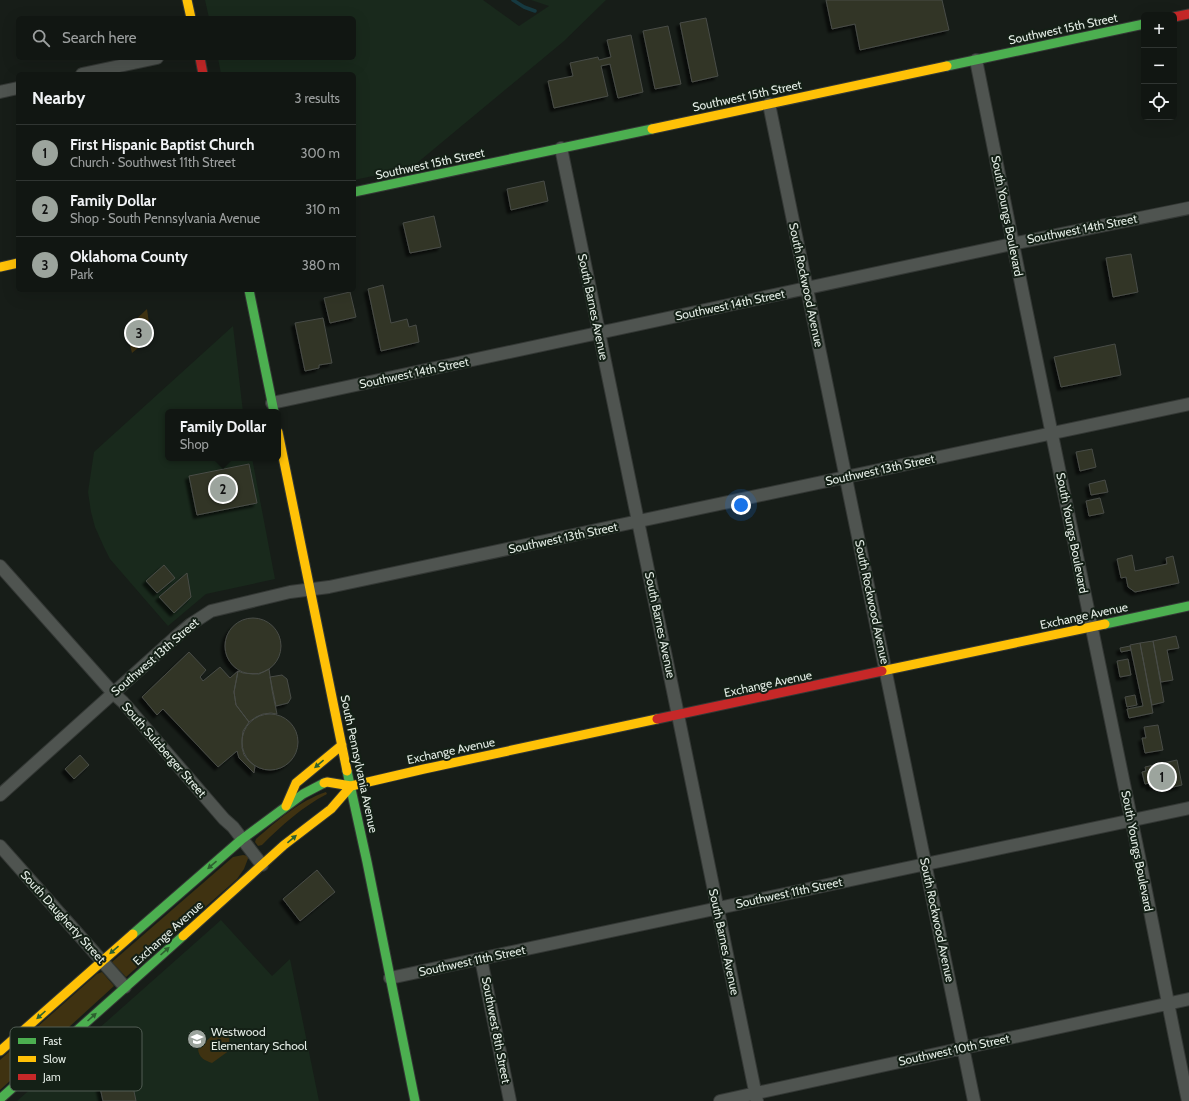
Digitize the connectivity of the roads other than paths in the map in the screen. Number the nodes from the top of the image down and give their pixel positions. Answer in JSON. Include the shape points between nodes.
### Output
{"nodes":[{"id":1,"x":187,"y":0,"type":"edge"},
{"id":2,"x":1189,"y":14,"type":"edge"},
{"id":3,"x":191,"y":16,"type":"edge"},
{"id":4,"x":1177,"y":16,"type":"edge"},
{"id":5,"x":1141,"y":25,"type":"edge"},
{"id":6,"x":148,"y":60,"type":"edge"},
{"id":7,"x":200,"y":60,"type":"edge"},
{"id":8,"x":976,"y":60,"type":"junction"},
{"id":9,"x":91,"y":72,"type":"edge"},
{"id":10,"x":203,"y":72,"type":"edge"},
{"id":11,"x":16,"y":88,"type":"edge"},
{"id":12,"x":0,"y":92,"type":"edge"},
{"id":13,"x":769,"y":104,"type":"junction"},
{"id":14,"x":561,"y":148,"type":"junction"},
{"id":15,"x":356,"y":192,"type":"edge"},
{"id":16,"x":1189,"y":208,"type":"edge"},
{"id":17,"x":1012,"y":244,"type":"junction"},
{"id":18,"x":16,"y":263,"type":"edge"},
{"id":19,"x":0,"y":267,"type":"edge"},
{"id":20,"x":807,"y":288,"type":"junction"},
{"id":21,"x":249,"y":292,"type":"edge"},
{"id":22,"x":599,"y":333,"type":"junction"},
{"id":23,"x":1189,"y":404,"type":"edge"},
{"id":24,"x":273,"y":407,"type":"edge"},
{"id":25,"x":1052,"y":433,"type":"junction"},
{"id":26,"x":281,"y":447,"type":"edge"},
{"id":27,"x":845,"y":477,"type":"junction"},
{"id":28,"x":638,"y":522,"type":"junction"},
{"id":29,"x":0,"y":566,"type":"edge"},
{"id":30,"x":310,"y":590,"type":"junction"},
{"id":31,"x":1189,"y":606,"type":"edge"},
{"id":32,"x":1091,"y":627,"type":"junction"},
{"id":33,"x":886,"y":671,"type":"junction"},
{"id":34,"x":113,"y":693,"type":"junction"},
{"id":35,"x":678,"y":715,"type":"junction"},
{"id":36,"x":342,"y":745,"type":"junction"},
{"id":37,"x":351,"y":786,"type":"junction"},
{"id":38,"x":0,"y":794,"type":"edge"},
{"id":39,"x":286,"y":806,"type":"junction"},
{"id":40,"x":1189,"y":808,"type":"edge"},
{"id":41,"x":1132,"y":820,"type":"junction"},
{"id":42,"x":241,"y":840,"type":"junction"},
{"id":43,"x":0,"y":846,"type":"edge"},
{"id":44,"x":926,"y":864,"type":"junction"},
{"id":45,"x":262,"y":865,"type":"junction"},
{"id":46,"x":718,"y":909,"type":"junction"},
{"id":47,"x":481,"y":959,"type":"junction"},
{"id":48,"x":102,"y":961,"type":"junction"},
{"id":49,"x":390,"y":978,"type":"junction"},
{"id":50,"x":126,"y":987,"type":"junction"},
{"id":51,"x":1189,"y":999,"type":"edge"},
{"id":52,"x":1167,"y":1003,"type":"junction"},
{"id":53,"x":27,"y":1027,"type":"edge"},
{"id":54,"x":81,"y":1027,"type":"edge"},
{"id":55,"x":10,"y":1042,"type":"edge"},
{"id":56,"x":963,"y":1048,"type":"junction"},
{"id":57,"x":0,"y":1051,"type":"edge"},
{"id":58,"x":10,"y":1090,"type":"edge"},
{"id":59,"x":756,"y":1097,"type":"edge"},
{"id":60,"x":0,"y":1099,"type":"edge"},
{"id":61,"x":415,"y":1101,"type":"edge"},
{"id":62,"x":510,"y":1101,"type":"edge"},
{"id":63,"x":720,"y":1101,"type":"edge"},
{"id":64,"x":974,"y":1101,"type":"edge"},
{"id":65,"x":1188,"y":1101,"type":"edge"}],
"edges":[{"from":1,"to":3,"type":"main road"},
{"from":2,"to":4,"type":"main road"},
{"from":5,"to":8,"type":"main road","name":"Southwest 15th Street"},
{"from":6,"to":9,"type":"street"},
{"from":7,"to":10,"type":"main road"},
{"from":8,"to":13,"type":"main road","name":"Southwest 15th Street"},
{"from":8,"to":17,"type":"street","name":"South Youngs Boulevard"},
{"from":11,"to":12,"type":"street"},
{"from":13,"to":14,"type":"main road","name":"Southwest 15th Street"},
{"from":13,"to":20,"type":"street","name":"South Rockwood Avenue"},
{"from":14,"to":15,"type":"main road","name":"Southwest 15th Street"},
{"from":14,"to":22,"type":"street","name":"South Barnes Avenue"},
{"from":16,"to":17,"type":"street","name":"Southwest 14th Street"},
{"from":17,"to":20,"type":"street","name":"Southwest 14th Street"},
{"from":17,"to":25,"type":"street","name":"South Youngs Boulevard"},
{"from":18,"to":19,"type":"main road"},
{"from":20,"to":22,"type":"street","name":"Southwest 14th Street"},
{"from":20,"to":27,"type":"street","name":"South Rockwood Avenue"},
{"from":21,"to":24,"type":"main road"},
{"from":22,"to":24,"type":"street","name":"Southwest 14th Street"},
{"from":22,"to":28,"type":"street","name":"South Barnes Avenue"},
{"from":23,"to":25,"type":"street","name":"Southwest 13th Street"},
{"from":25,"to":27,"type":"street","name":"Southwest 13th Street"},
{"from":25,"to":32,"type":"street","name":"South Youngs Boulevard"},
{"from":26,"to":30,"type":"main road","name":"South Pennsylvania Avenue"},
{"from":27,"to":28,"type":"street","name":"Southwest 13th Street"},
{"from":27,"to":33,"type":"street","name":"South Rockwood Avenue"},
{"from":28,"to":30,"type":"street","name":"Southwest 13th Street"},
{"from":28,"to":35,"type":"street","name":"South Barnes Avenue"},
{"from":29,"to":34,"type":"street","name":"South Sulzberger Street"},
{"from":30,"to":34,"type":"street","name":"Southwest 13th Street","via":[[286,593],[212,611],[191,624]]},
{"from":30,"to":36,"type":"main road","name":"South Pennsylvania Avenue"},
{"from":31,"to":32,"type":"main road","name":"Exchange Avenue"},
{"from":32,"to":33,"type":"main road","name":"Exchange Avenue"},
{"from":32,"to":41,"type":"street","name":"South Youngs Boulevard"},
{"from":33,"to":35,"type":"main road","name":"Exchange Avenue"},
{"from":33,"to":44,"type":"street","name":"South Rockwood Avenue"},
{"from":34,"to":38,"type":"street","name":"Southwest 13th Street"},
{"from":34,"to":42,"type":"street","name":"South Sulzberger Street"},
{"from":35,"to":37,"type":"main road","name":"Exchange Avenue"},
{"from":35,"to":46,"type":"street","name":"South Barnes Avenue"},
{"from":36,"to":37,"type":"main road","name":"South Pennsylvania Avenue"},
{"from":36,"to":39,"type":"main road","one_way":true,"via":[[296,783]]},
{"from":37,"to":39,"type":"main road","name":"Exchange Avenue","via":[[327,782]]},
{"from":45,"to":37,"type":"main road","name":"Exchange Avenue","one_way":true,"via":[[331,809]]},
{"from":37,"to":49,"type":"main road","name":"South Pennsylvania Avenue"},
{"from":39,"to":42,"type":"main road","name":"Exchange Avenue"},
{"from":40,"to":41,"type":"street","name":"Southwest 11th Street"},
{"from":41,"to":44,"type":"street","name":"Southwest 11th Street"},
{"from":41,"to":52,"type":"street","name":"South Youngs Boulevard"},
{"from":42,"to":45,"type":"street","name":"South Sulzberger Street"},
{"from":42,"to":48,"type":"main road","name":"Exchange Avenue","one_way":true},
{"from":43,"to":48,"type":"street","name":"South Daugherty Street"},
{"from":44,"to":46,"type":"street","name":"Southwest 11th Street"},
{"from":44,"to":56,"type":"street","name":"South Rockwood Avenue"},
{"from":50,"to":45,"type":"main road","name":"Exchange Avenue","one_way":true},
{"from":46,"to":47,"type":"street","name":"Southwest 11th Street"},
{"from":46,"to":59,"type":"street","name":"South Barnes Avenue"},
{"from":47,"to":49,"type":"street","name":"Southwest 11th Street"},
{"from":47,"to":62,"type":"street","name":"Southwest 8th Street"},
{"from":48,"to":50,"type":"street","name":"South Daugherty Street"},
{"from":48,"to":53,"type":"main road","name":"Exchange Avenue","one_way":true},
{"from":49,"to":61,"type":"main road","name":"South Pennsylvania Avenue"},
{"from":54,"to":50,"type":"main road","name":"Exchange Avenue","one_way":true},
{"from":51,"to":52,"type":"street","name":"Southwest 10th Street"},
{"from":52,"to":56,"type":"street","name":"Southwest 10th Street"},
{"from":52,"to":65,"type":"street","name":"South Youngs Boulevard"},
{"from":55,"to":57,"type":"main road","name":"Exchange Avenue","one_way":true},
{"from":56,"to":59,"type":"street","name":"Southwest 10th Street"},
{"from":56,"to":64,"type":"street","name":"South Rockwood Avenue"},
{"from":60,"to":58,"type":"main road","name":"Exchange Avenue","one_way":true},
{"from":59,"to":63,"type":"street","name":"Southwest 10th Street"}]}
